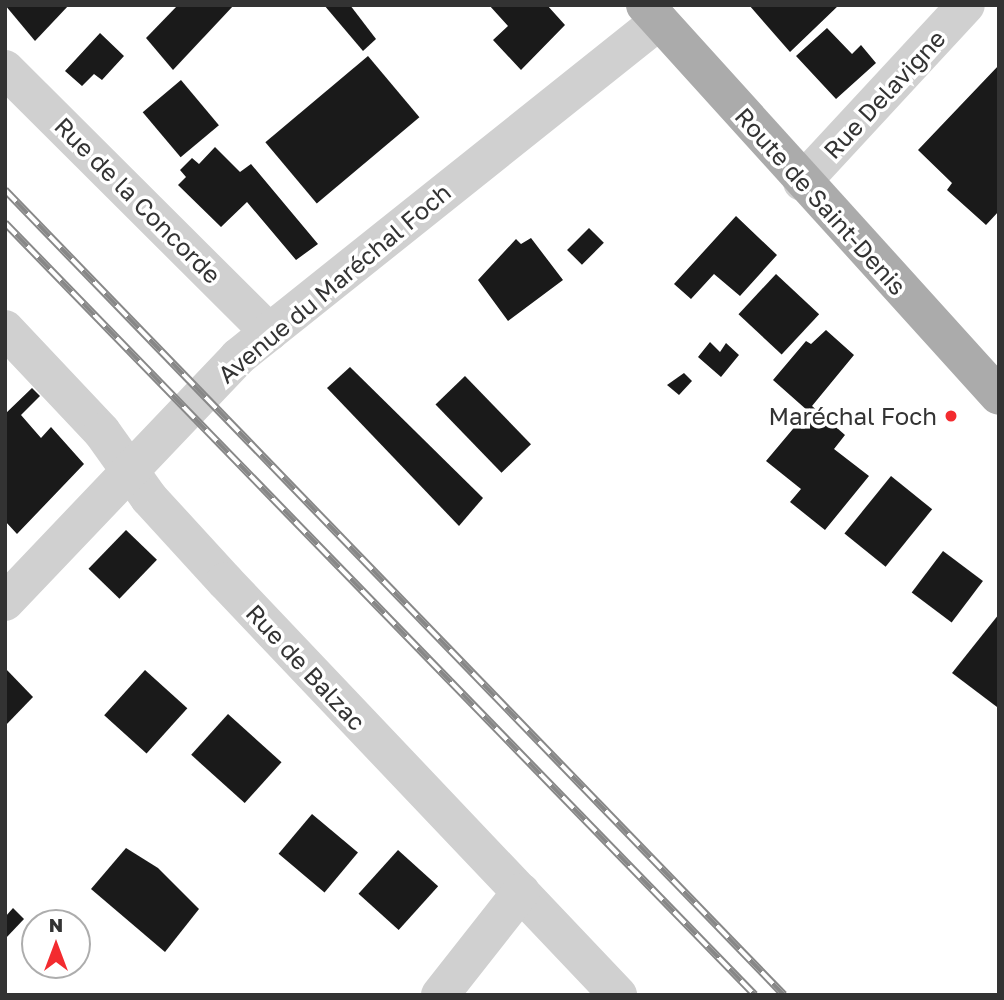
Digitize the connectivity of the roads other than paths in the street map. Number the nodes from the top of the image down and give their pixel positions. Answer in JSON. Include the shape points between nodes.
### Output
{"nodes":[{"id":1,"x":966,"y":5,"type":"edge"},
{"id":2,"x":652,"y":13,"type":"edge"},
{"id":3,"x":5,"y":69,"type":"edge"},
{"id":4,"x":802,"y":182,"type":"junction"},
{"id":5,"x":5,"y":328,"type":"edge"},
{"id":6,"x":269,"y":332,"type":"junction"},
{"id":7,"x":999,"y":396,"type":"edge"},
{"id":8,"x":130,"y":474,"type":"junction"},
{"id":9,"x":5,"y":602,"type":"edge"},
{"id":10,"x":521,"y":892,"type":"junction"},
{"id":11,"x":440,"y":995,"type":"edge"},
{"id":12,"x":618,"y":995,"type":"edge"}],
"edges":[{"from":1,"to":4,"type":"street","name":"Rue Delavigne"},
{"from":2,"to":4,"type":"main road","name":"Route de Saint-Denis"},
{"from":2,"to":6,"type":"street","name":"Avenue du Maréchal Foch"},
{"from":3,"to":6,"type":"street","name":"Rue de la Concorde"},
{"from":4,"to":7,"type":"main road","name":"Route de Saint-Denis"},
{"from":5,"to":8,"type":"street","name":"Rue de Balzac","via":[[102,432]]},
{"from":6,"to":8,"type":"street","name":"Avenue du Maréchal Foch"},
{"from":8,"to":9,"type":"street","name":"Avenue du Maréchal Foch"},
{"from":8,"to":10,"type":"street","name":"Rue de Balzac"},
{"from":10,"to":11,"type":"street"},
{"from":10,"to":12,"type":"street","name":"Rue de Balzac"}]}
